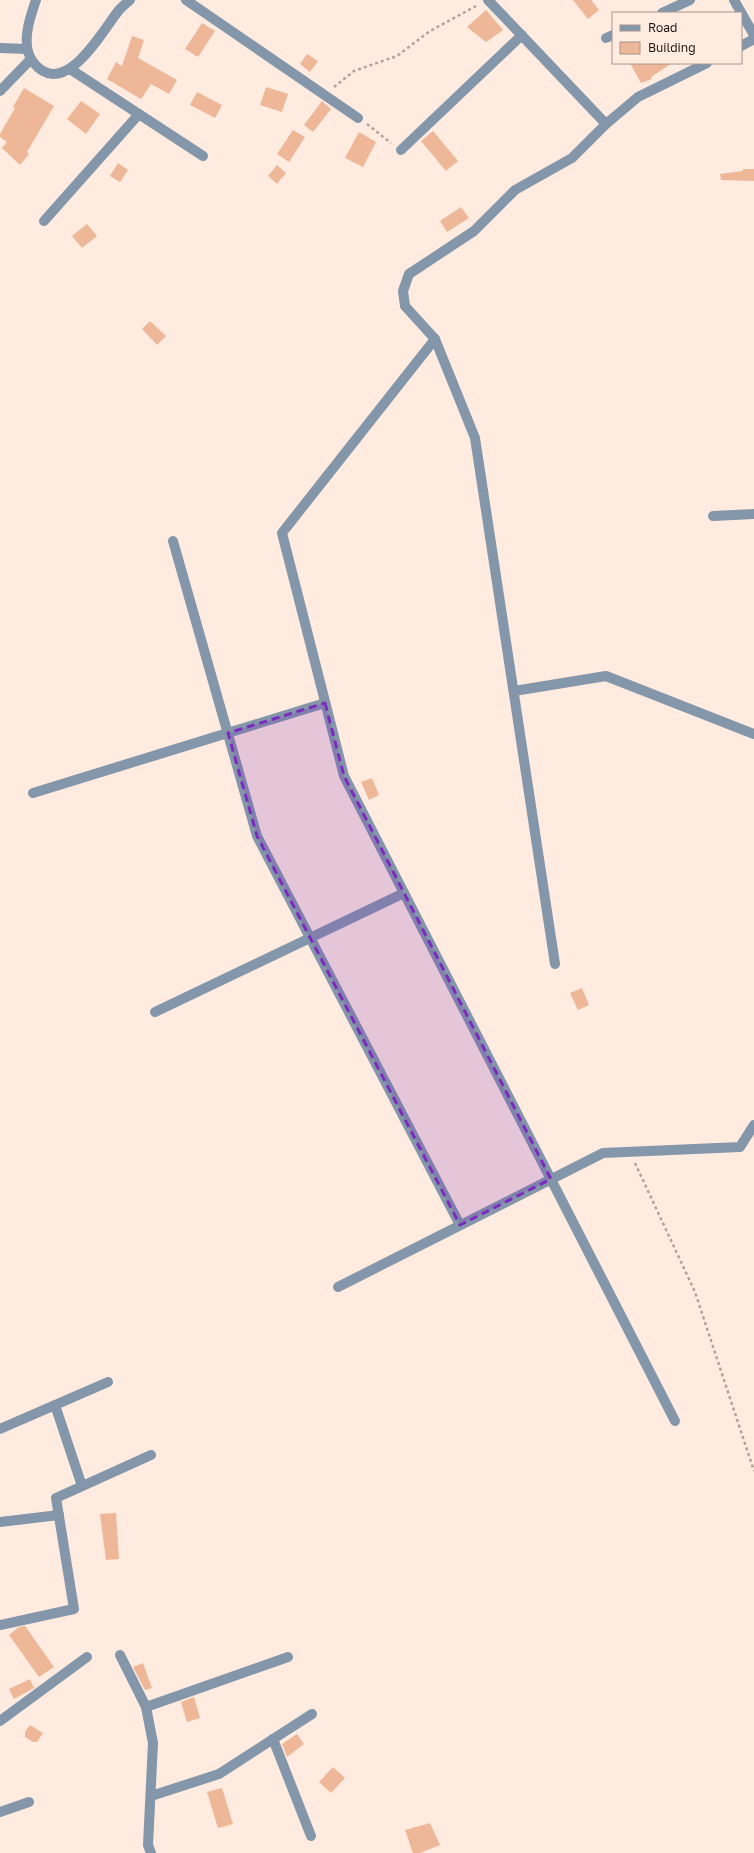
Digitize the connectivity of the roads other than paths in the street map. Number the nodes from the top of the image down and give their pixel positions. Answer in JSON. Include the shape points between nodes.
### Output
{"nodes":[{"id":1,"x":36,"y":0,"type":"edge"},
{"id":2,"x":130,"y":0,"type":"edge"},
{"id":3,"x":186,"y":0,"type":"edge"},
{"id":4,"x":690,"y":0,"type":"edge"},
{"id":5,"x":734,"y":0,"type":"edge"},
{"id":6,"x":484,"y":2,"type":"edge"},
{"id":7,"x":664,"y":12,"type":"edge"},
{"id":8,"x":741,"y":12,"type":"edge"},
{"id":9,"x":742,"y":14,"type":"edge"},
{"id":10,"x":522,"y":35,"type":"junction"},
{"id":11,"x":754,"y":35,"type":"edge"},
{"id":12,"x":742,"y":45,"type":"edge"},
{"id":13,"x":0,"y":48,"type":"edge"},
{"id":14,"x":27,"y":49,"type":"junction"},
{"id":15,"x":31,"y":59,"type":"junction"},
{"id":16,"x":704,"y":64,"type":"edge"},
{"id":17,"x":70,"y":69,"type":"junction"},
{"id":18,"x":0,"y":91,"type":"edge"},
{"id":19,"x":139,"y":114,"type":"junction"},
{"id":20,"x":358,"y":118,"type":"road end"},
{"id":21,"x":606,"y":124,"type":"junction"},
{"id":22,"x":401,"y":150,"type":"road end"},
{"id":23,"x":203,"y":156,"type":"dead end"},
{"id":24,"x":44,"y":221,"type":"dead end"},
{"id":25,"x":435,"y":339,"type":"junction"},
{"id":26,"x":754,"y":514,"type":"edge"},
{"id":27,"x":712,"y":516,"type":"dead end"},
{"id":28,"x":173,"y":541,"type":"dead end"},
{"id":29,"x":514,"y":691,"type":"junction"},
{"id":30,"x":326,"y":703,"type":"junction"},
{"id":31,"x":228,"y":733,"type":"junction"},
{"id":32,"x":754,"y":734,"type":"edge"},
{"id":33,"x":33,"y":793,"type":"dead end"},
{"id":34,"x":404,"y":893,"type":"junction"},
{"id":35,"x":310,"y":938,"type":"junction"},
{"id":36,"x":555,"y":964,"type":"dead end"},
{"id":37,"x":155,"y":1012,"type":"dead end"},
{"id":38,"x":754,"y":1125,"type":"edge"},
{"id":39,"x":551,"y":1179,"type":"junction"},
{"id":40,"x":460,"y":1225,"type":"junction"},
{"id":41,"x":338,"y":1287,"type":"dead end"},
{"id":42,"x":108,"y":1382,"type":"dead end"},
{"id":43,"x":56,"y":1405,"type":"junction"},
{"id":44,"x":675,"y":1421,"type":"dead end"},
{"id":45,"x":0,"y":1429,"type":"edge"},
{"id":46,"x":152,"y":1455,"type":"dead end"},
{"id":47,"x":82,"y":1486,"type":"junction"},
{"id":48,"x":58,"y":1515,"type":"junction"},
{"id":49,"x":0,"y":1522,"type":"edge"},
{"id":50,"x":0,"y":1625,"type":"edge"},
{"id":51,"x":120,"y":1655,"type":"dead end"},
{"id":52,"x":87,"y":1657,"type":"dead end"},
{"id":53,"x":288,"y":1657,"type":"dead end"},
{"id":54,"x":146,"y":1707,"type":"junction"},
{"id":55,"x":312,"y":1714,"type":"dead end"},
{"id":56,"x":0,"y":1721,"type":"edge"},
{"id":57,"x":273,"y":1739,"type":"junction"},
{"id":58,"x":151,"y":1796,"type":"junction"},
{"id":59,"x":29,"y":1802,"type":"dead end"},
{"id":60,"x":0,"y":1812,"type":"edge"},
{"id":61,"x":311,"y":1836,"type":"dead end"},
{"id":62,"x":151,"y":1853,"type":"edge"}],
"edges":[{"from":1,"to":14,"type":"street","via":[[28,32]]},
{"from":2,"to":17,"type":"street","via":[[120,9],[87,54]]},
{"from":3,"to":20,"type":"street"},
{"from":4,"to":7,"type":"street"},
{"from":5,"to":8,"type":"street"},
{"from":6,"to":10,"type":"street"},
{"from":9,"to":11,"type":"street"},
{"from":10,"to":21,"type":"street"},
{"from":10,"to":22,"type":"street"},
{"from":11,"to":12,"type":"street"},
{"from":13,"to":14,"type":"street"},
{"from":14,"to":15,"type":"street"},
{"from":15,"to":17,"type":"street","via":[[38,68],[53,74]]},
{"from":15,"to":18,"type":"street"},
{"from":16,"to":21,"type":"street","via":[[638,97]]},
{"from":17,"to":19,"type":"street"},
{"from":19,"to":23,"type":"street"},
{"from":19,"to":24,"type":"street"},
{"from":21,"to":25,"type":"street","via":[[572,158],[515,190],[474,231],[409,274],[403,291],[405,306]]},
{"from":25,"to":29,"type":"street","via":[[475,438]]},
{"from":25,"to":30,"type":"street","via":[[282,533]]},
{"from":26,"to":27,"type":"street"},
{"from":28,"to":31,"type":"street"},
{"from":29,"to":32,"type":"street","via":[[606,676]]},
{"from":29,"to":36,"type":"street"},
{"from":30,"to":31,"type":"street"},
{"from":30,"to":34,"type":"street","via":[[344,776]]},
{"from":31,"to":33,"type":"street"},
{"from":31,"to":35,"type":"street","via":[[257,836]]},
{"from":34,"to":35,"type":"street"},
{"from":34,"to":39,"type":"street"},
{"from":35,"to":37,"type":"street"},
{"from":35,"to":40,"type":"street"},
{"from":38,"to":39,"type":"street","via":[[740,1147],[603,1153]]},
{"from":39,"to":40,"type":"street"},
{"from":39,"to":44,"type":"street"},
{"from":40,"to":41,"type":"street"},
{"from":42,"to":43,"type":"street"},
{"from":43,"to":45,"type":"street"},
{"from":43,"to":47,"type":"street"},
{"from":46,"to":47,"type":"street"},
{"from":47,"to":48,"type":"street","via":[[56,1498]]},
{"from":48,"to":49,"type":"street"},
{"from":48,"to":50,"type":"street","via":[[74,1609]]},
{"from":51,"to":54,"type":"street"},
{"from":52,"to":56,"type":"street"},
{"from":53,"to":54,"type":"street"},
{"from":54,"to":58,"type":"street","via":[[153,1743]]},
{"from":55,"to":57,"type":"street"},
{"from":57,"to":58,"type":"street","via":[[219,1774]]},
{"from":57,"to":61,"type":"street"},
{"from":58,"to":62,"type":"street","via":[[148,1845]]},
{"from":59,"to":60,"type":"street"}]}
